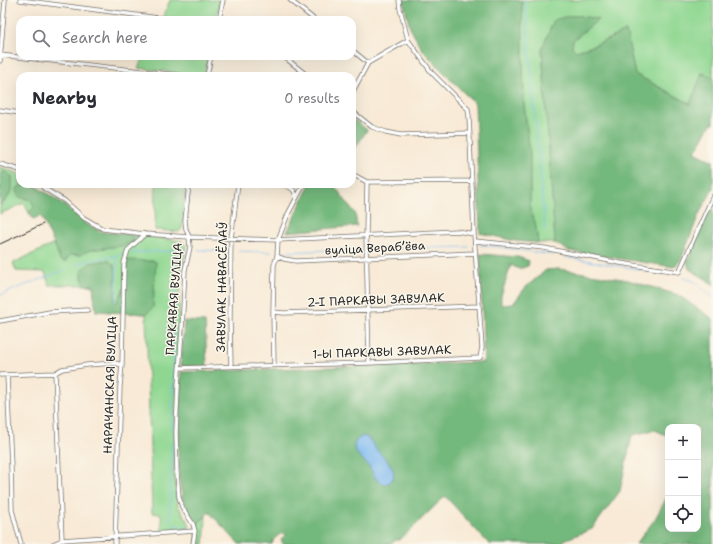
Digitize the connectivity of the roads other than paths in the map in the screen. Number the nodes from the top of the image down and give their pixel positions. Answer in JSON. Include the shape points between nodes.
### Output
{"nodes":[{"id":1,"x":5,"y":0,"type":"edge"},
{"id":2,"x":20,"y":0,"type":"edge"},
{"id":3,"x":223,"y":0,"type":"edge"},
{"id":4,"x":290,"y":0,"type":"edge"},
{"id":5,"x":399,"y":0,"type":"edge"},
{"id":6,"x":143,"y":16,"type":"edge"},
{"id":7,"x":220,"y":16,"type":"edge"},
{"id":8,"x":310,"y":16,"type":"edge"},
{"id":9,"x":408,"y":40,"type":"junction"},
{"id":10,"x":356,"y":53,"type":"edge"},
{"id":11,"x":0,"y":55,"type":"edge"},
{"id":12,"x":16,"y":57,"type":"edge"},
{"id":13,"x":44,"y":60,"type":"edge"},
{"id":14,"x":210,"y":60,"type":"edge"},
{"id":15,"x":287,"y":60,"type":"edge"},
{"id":16,"x":0,"y":61,"type":"edge"},
{"id":17,"x":368,"y":63,"type":"junction"},
{"id":18,"x":151,"y":72,"type":"edge"},
{"id":19,"x":208,"y":72,"type":"edge"},
{"id":20,"x":303,"y":72,"type":"edge"},
{"id":21,"x":356,"y":86,"type":"edge"},
{"id":22,"x":0,"y":110,"type":"edge"},
{"id":23,"x":16,"y":112,"type":"edge"},
{"id":24,"x":356,"y":113,"type":"edge"},
{"id":25,"x":470,"y":133,"type":"junction"},
{"id":26,"x":0,"y":164,"type":"edge"},
{"id":27,"x":16,"y":169,"type":"edge"},
{"id":28,"x":356,"y":176,"type":"edge"},
{"id":29,"x":471,"y":181,"type":"junction"},
{"id":30,"x":367,"y":182,"type":"junction"},
{"id":31,"x":44,"y":188,"type":"edge"},
{"id":32,"x":189,"y":188,"type":"edge"},
{"id":33,"x":237,"y":188,"type":"edge"},
{"id":34,"x":291,"y":188,"type":"edge"},
{"id":35,"x":302,"y":188,"type":"edge"},
{"id":36,"x":713,"y":196,"type":"edge"},
{"id":37,"x":296,"y":197,"type":"junction"},
{"id":38,"x":145,"y":234,"type":"junction"},
{"id":39,"x":474,"y":234,"type":"junction"},
{"id":40,"x":366,"y":235,"type":"junction"},
{"id":41,"x":189,"y":237,"type":"junction"},
{"id":42,"x":231,"y":238,"type":"junction"},
{"id":43,"x":278,"y":240,"type":"junction"},
{"id":44,"x":475,"y":241,"type":"junction"},
{"id":45,"x":475,"y":253,"type":"junction"},
{"id":46,"x":277,"y":256,"type":"junction"},
{"id":47,"x":367,"y":258,"type":"junction"},
{"id":48,"x":479,"y":306,"type":"junction"},
{"id":49,"x":88,"y":310,"type":"dead end"},
{"id":50,"x":367,"y":310,"type":"junction"},
{"id":51,"x":273,"y":312,"type":"junction"},
{"id":52,"x":0,"y":321,"type":"edge"},
{"id":53,"x":369,"y":363,"type":"junction"},
{"id":54,"x":122,"y":365,"type":"junction"},
{"id":55,"x":274,"y":365,"type":"junction"},
{"id":56,"x":231,"y":366,"type":"junction"},
{"id":57,"x":179,"y":368,"type":"junction"},
{"id":58,"x":55,"y":373,"type":"junction"},
{"id":59,"x":0,"y":375,"type":"edge"},
{"id":60,"x":7,"y":375,"type":"junction"},
{"id":61,"x":195,"y":531,"type":"junction"},
{"id":62,"x":115,"y":536,"type":"junction"},
{"id":63,"x":62,"y":540,"type":"junction"},
{"id":64,"x":21,"y":544,"type":"edge"},
{"id":65,"x":54,"y":544,"type":"edge"},
{"id":66,"x":115,"y":544,"type":"edge"},
{"id":67,"x":193,"y":544,"type":"edge"}],
"edges":[{"from":1,"to":11,"type":"street"},
{"from":2,"to":6,"type":"street"},
{"from":3,"to":7,"type":"street"},
{"from":4,"to":8,"type":"street"},
{"from":5,"to":9,"type":"street"},
{"from":9,"to":17,"type":"street"},
{"from":9,"to":25,"type":"street","name":"1-Ы ПАРКАВЫ ЗАВУЛАК","via":[[432,73],[468,108]]},
{"from":10,"to":17,"type":"street"},
{"from":11,"to":12,"type":"street"},
{"from":11,"to":16,"type":"street"},
{"from":13,"to":18,"type":"street"},
{"from":14,"to":19,"type":"street"},
{"from":15,"to":20,"type":"street"},
{"from":17,"to":21,"type":"street"},
{"from":22,"to":23,"type":"street"},
{"from":24,"to":25,"type":"street","via":[[372,126],[401,135]]},
{"from":25,"to":29,"type":"street","name":"1-Ы ПАРКАВЫ ЗАВУЛАК"},
{"from":26,"to":27,"type":"street"},
{"from":28,"to":30,"type":"street"},
{"from":29,"to":30,"type":"street"},
{"from":29,"to":39,"type":"street","name":"1-Ы ПАРКАВЫ ЗАВУЛАК"},
{"from":30,"to":40,"type":"street"},
{"from":31,"to":38,"type":"street","name":"вуліца Верабʼёва","via":[[103,229]]},
{"from":32,"to":41,"type":"street","name":"ПАРКАВАЯ ВУЛІЦА","via":[[185,221]]},
{"from":33,"to":42,"type":"street","name":"ЗАВУЛАК НАВАСЁЛАЎ"},
{"from":34,"to":37,"type":"street"},
{"from":35,"to":37,"type":"street"},
{"from":36,"to":44,"type":"street","via":[[679,272],[544,248]]},
{"from":37,"to":43,"type":"street"},
{"from":38,"to":41,"type":"street","name":"вуліца Верабʼёва"},
{"from":38,"to":54,"type":"street","name":"НАРАЧАНСКАЯ ВУЛІЦА","via":[[128,250],[124,263]]},
{"from":39,"to":40,"type":"street","name":"вуліца Верабʼёва","via":[[457,231]]},
{"from":39,"to":44,"type":"street","name":"1-Ы ПАРКАВЫ ЗАВУЛАК"},
{"from":40,"to":43,"type":"street","name":"вуліца Верабʼёва"},
{"from":40,"to":47,"type":"street"},
{"from":41,"to":42,"type":"street","name":"вуліца Верабʼёва"},
{"from":41,"to":57,"type":"street","name":"ПАРКАВАЯ ВУЛІЦА"},
{"from":42,"to":43,"type":"street","name":"вуліца Верабʼёва"},
{"from":42,"to":56,"type":"street","name":"ЗАВУЛАК НАВАСЁЛАЎ"},
{"from":43,"to":46,"type":"street"},
{"from":44,"to":45,"type":"street","name":"1-Ы ПАРКАВЫ ЗАВУЛАК"},
{"from":45,"to":47,"type":"street","name":"вуліца Верабʼёва"},
{"from":45,"to":48,"type":"street","name":"1-Ы ПАРКАВЫ ЗАВУЛАК"},
{"from":46,"to":47,"type":"street","name":"вуліца Верабʼёва","via":[[296,261]]},
{"from":46,"to":51,"type":"street","via":[[274,265]]},
{"from":47,"to":50,"type":"street"},
{"from":48,"to":50,"type":"street","name":"2-І ПАРКАВЫ ЗАВУЛАК"},
{"from":48,"to":53,"type":"street","name":"1-Ы ПАРКАВЫ ЗАВУЛАК","via":[[482,347],[480,358]]},
{"from":49,"to":52,"type":"street","via":[[50,312]]},
{"from":50,"to":51,"type":"street","name":"2-І ПАРКАВЫ ЗАВУЛАК"},
{"from":50,"to":53,"type":"street"},
{"from":51,"to":55,"type":"street"},
{"from":53,"to":55,"type":"street","name":"1-Ы ПАРКАВЫ ЗАВУЛАК"},
{"from":54,"to":58,"type":"street","via":[[87,365],[62,369]]},
{"from":54,"to":62,"type":"street","name":"НАРАЧАНСКАЯ ВУЛІЦА"},
{"from":55,"to":56,"type":"street","name":"1-Ы ПАРКАВЫ ЗАВУЛАК"},
{"from":56,"to":57,"type":"street","name":"1-Ы ПАРКАВЫ ЗАВУЛАК"},
{"from":57,"to":61,"type":"street","name":"ПАРКАВАЯ ВУЛІЦА","via":[[176,432],[179,497]]},
{"from":58,"to":60,"type":"street"},
{"from":58,"to":63,"type":"street"},
{"from":59,"to":60,"type":"street"},
{"from":60,"to":64,"type":"street","via":[[12,510]]},
{"from":61,"to":62,"type":"street"},
{"from":61,"to":67,"type":"street"},
{"from":62,"to":63,"type":"street"},
{"from":62,"to":66,"type":"street","name":"НАРАЧАНСКАЯ ВУЛІЦА"},
{"from":63,"to":65,"type":"street"}]}
